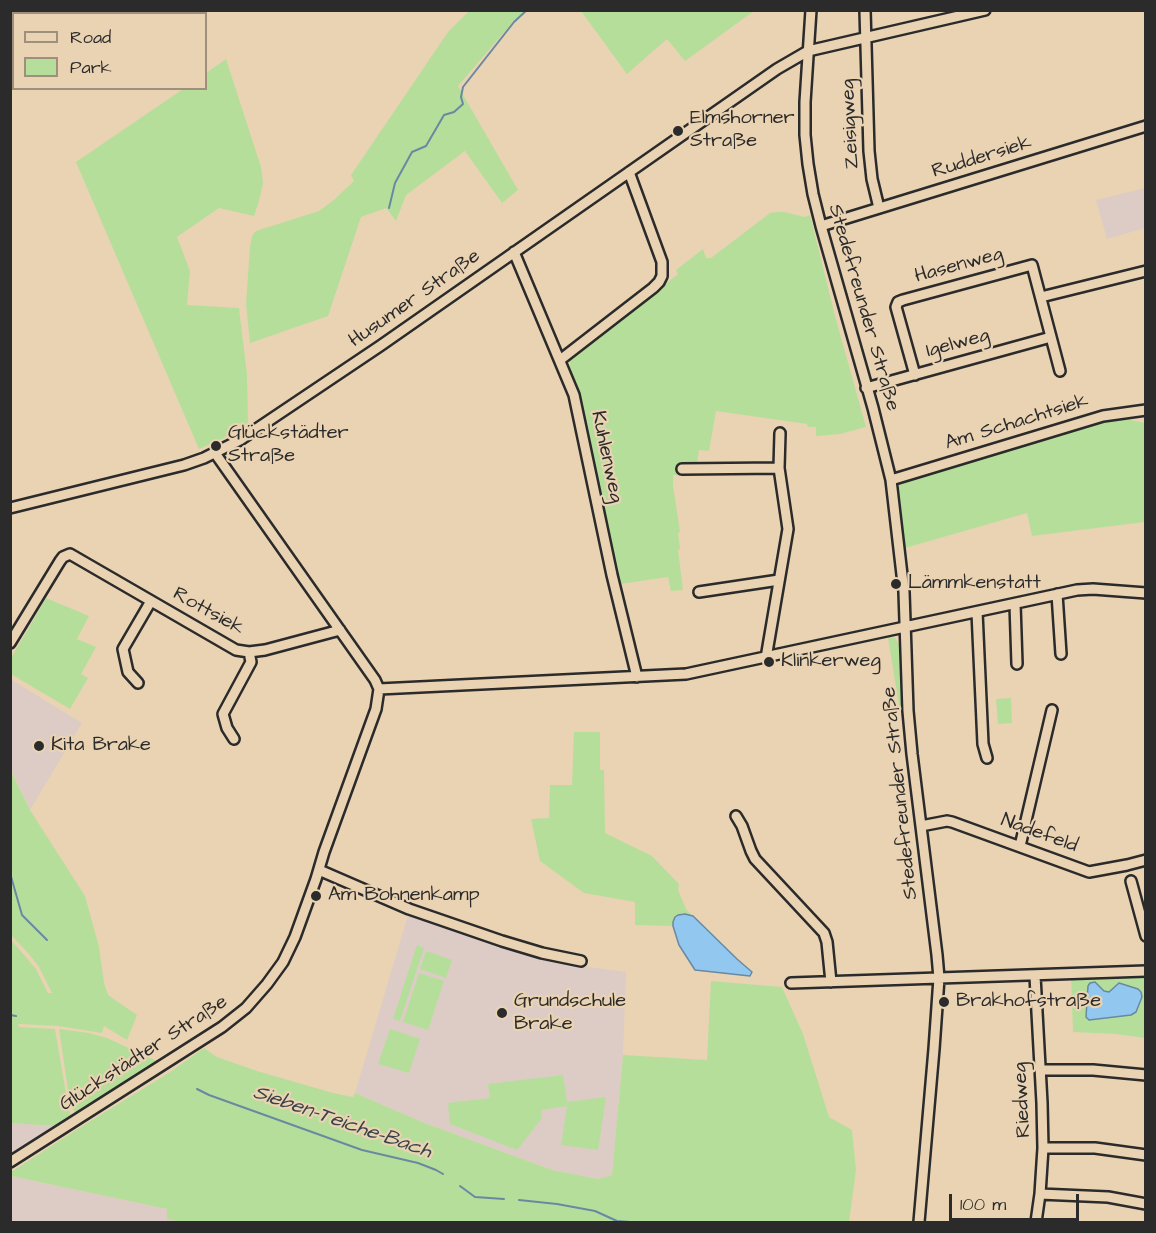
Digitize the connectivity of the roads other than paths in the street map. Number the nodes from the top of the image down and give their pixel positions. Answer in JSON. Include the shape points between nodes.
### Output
{"nodes":[{"id":1,"x":811,"y":10,"type":"edge"},
{"id":2,"x":865,"y":10,"type":"edge"},
{"id":3,"x":985,"y":10,"type":"edge"},
{"id":4,"x":866,"y":37,"type":"junction"},
{"id":5,"x":812,"y":49,"type":"junction"},
{"id":6,"x":1146,"y":126,"type":"edge"},
{"id":7,"x":629,"y":172,"type":"junction"},
{"id":8,"x":879,"y":208,"type":"junction"},
{"id":9,"x":825,"y":224,"type":"junction"},
{"id":10,"x":514,"y":252,"type":"junction"},
{"id":11,"x":1146,"y":271,"type":"edge"},
{"id":12,"x":1041,"y":297,"type":"junction"},
{"id":13,"x":1051,"y":337,"type":"junction"},
{"id":14,"x":560,"y":360,"type":"junction"},
{"id":15,"x":1060,"y":371,"type":"dead end"},
{"id":16,"x":915,"y":375,"type":"junction"},
{"id":17,"x":871,"y":386,"type":"junction"},
{"id":18,"x":1146,"y":410,"type":"edge"},
{"id":19,"x":780,"y":433,"type":"dead end"},
{"id":20,"x":215,"y":453,"type":"junction"},
{"id":21,"x":779,"y":468,"type":"junction"},
{"id":22,"x":682,"y":469,"type":"dead end"},
{"id":23,"x":895,"y":479,"type":"junction"},
{"id":24,"x":10,"y":508,"type":"edge"},
{"id":25,"x":779,"y":580,"type":"junction"},
{"id":26,"x":699,"y":592,"type":"dead end"},
{"id":27,"x":1057,"y":594,"type":"junction"},
{"id":28,"x":1146,"y":594,"type":"edge"},
{"id":29,"x":151,"y":601,"type":"junction"},
{"id":30,"x":1016,"y":604,"type":"junction"},
{"id":31,"x":977,"y":612,"type":"junction"},
{"id":32,"x":906,"y":628,"type":"junction"},
{"id":33,"x":339,"y":630,"type":"junction"},
{"id":34,"x":10,"y":643,"type":"edge"},
{"id":35,"x":249,"y":652,"type":"junction"},
{"id":36,"x":1061,"y":654,"type":"dead end"},
{"id":37,"x":766,"y":658,"type":"junction"},
{"id":38,"x":1017,"y":664,"type":"dead end"},
{"id":39,"x":637,"y":677,"type":"junction"},
{"id":40,"x":138,"y":684,"type":"dead end"},
{"id":41,"x":379,"y":688,"type":"junction"},
{"id":42,"x":1052,"y":710,"type":"dead end"},
{"id":43,"x":234,"y":739,"type":"dead end"},
{"id":44,"x":987,"y":758,"type":"dead end"},
{"id":45,"x":736,"y":816,"type":"dead end"},
{"id":46,"x":921,"y":826,"type":"junction"},
{"id":47,"x":1020,"y":846,"type":"junction"},
{"id":48,"x":1146,"y":860,"type":"edge"},
{"id":49,"x":319,"y":870,"type":"junction"},
{"id":50,"x":1131,"y":881,"type":"dead end"},
{"id":51,"x":1146,"y":936,"type":"edge"},
{"id":52,"x":581,"y":960,"type":"dead end"},
{"id":53,"x":1146,"y":971,"type":"edge"},
{"id":54,"x":1035,"y":976,"type":"junction"},
{"id":55,"x":939,"y":978,"type":"junction"},
{"id":56,"x":831,"y":982,"type":"junction"},
{"id":57,"x":791,"y":983,"type":"dead end"},
{"id":58,"x":1040,"y":1070,"type":"junction"},
{"id":59,"x":1146,"y":1075,"type":"edge"},
{"id":60,"x":1043,"y":1148,"type":"junction"},
{"id":61,"x":1146,"y":1155,"type":"edge"},
{"id":62,"x":10,"y":1162,"type":"edge"},
{"id":63,"x":1040,"y":1194,"type":"junction"},
{"id":64,"x":1146,"y":1204,"type":"edge"},
{"id":65,"x":919,"y":1222,"type":"edge"},
{"id":66,"x":1036,"y":1222,"type":"edge"}],
"edges":[{"from":1,"to":5,"type":"street","name":"Stedefreunder Straße"},
{"from":2,"to":4,"type":"street","name":"Zeisigweg"},
{"from":3,"to":4,"type":"street","name":"Husumer Straße"},
{"from":4,"to":5,"type":"street","name":"Husumer Straße"},
{"from":4,"to":8,"type":"street","name":"Zeisigweg","via":[[870,167]]},
{"from":5,"to":7,"type":"street","name":"Husumer Straße"},
{"from":5,"to":9,"type":"street","name":"Stedefreunder Straße","via":[[805,135],[810,180]]},
{"from":6,"to":8,"type":"street","name":"Ruddersiek"},
{"from":7,"to":10,"type":"street","name":"Husumer Straße"},
{"from":7,"to":14,"type":"street","via":[[662,262],[662,276],[653,288]]},
{"from":8,"to":9,"type":"street","name":"Ruddersiek"},
{"from":9,"to":17,"type":"street","name":"Stedefreunder Straße"},
{"from":10,"to":14,"type":"street","name":"Kuhlenweg"},
{"from":10,"to":20,"type":"street","name":"Husumer Straße","via":[[254,432]]},
{"from":11,"to":12,"type":"street"},
{"from":12,"to":13,"type":"street"},
{"from":12,"to":16,"type":"street","name":"Hasenweg","via":[[1032,265],[898,302],[896,307]]},
{"from":13,"to":15,"type":"street"},
{"from":13,"to":16,"type":"street","name":"Igelweg"},
{"from":14,"to":39,"type":"street","name":"Kuhlenweg","via":[[578,410]]},
{"from":16,"to":17,"type":"street","name":"Igelweg"},
{"from":17,"to":23,"type":"street","name":"Stedefreunder Straße"},
{"from":18,"to":23,"type":"street","name":"Am Schachtsiek","via":[[1103,416]]},
{"from":19,"to":21,"type":"street"},
{"from":20,"to":24,"type":"street","name":"Husumer Straße","via":[[184,465]]},
{"from":20,"to":33,"type":"street"},
{"from":21,"to":22,"type":"street"},
{"from":21,"to":25,"type":"street","via":[[788,529]]},
{"from":23,"to":32,"type":"street","name":"Stedefreunder Straße"},
{"from":25,"to":26,"type":"street"},
{"from":25,"to":37,"type":"street"},
{"from":27,"to":28,"type":"street","via":[[1085,589]]},
{"from":27,"to":30,"type":"street"},
{"from":27,"to":36,"type":"street"},
{"from":29,"to":34,"type":"street","name":"Rottsiek","via":[[70,554],[60,561]]},
{"from":29,"to":35,"type":"street","name":"Rottsiek","via":[[224,644]]},
{"from":29,"to":40,"type":"street","name":"Rottsiek","via":[[123,649],[129,672]]},
{"from":30,"to":31,"type":"street"},
{"from":30,"to":38,"type":"street"},
{"from":31,"to":32,"type":"street"},
{"from":31,"to":44,"type":"street","via":[[983,744]]},
{"from":32,"to":37,"type":"street"},
{"from":32,"to":46,"type":"street","name":"Stedefreunder Straße","via":[[909,717]]},
{"from":33,"to":35,"type":"street","name":"Rottsiek"},
{"from":33,"to":41,"type":"street"},
{"from":35,"to":43,"type":"street","name":"Rottsiek","via":[[251,662],[222,714]]},
{"from":37,"to":39,"type":"street","via":[[695,673]]},
{"from":39,"to":41,"type":"street"},
{"from":41,"to":49,"type":"street","name":"Glückstädter Straße","via":[[371,724]]},
{"from":42,"to":47,"type":"street"},
{"from":45,"to":56,"type":"street","via":[[755,859],[826,937]]},
{"from":46,"to":47,"type":"street","name":"Nadefeld","via":[[952,822]]},
{"from":46,"to":55,"type":"street","name":"Stedefreunder Straße"},
{"from":47,"to":48,"type":"street","name":"Nadefeld","via":[[1089,872]]},
{"from":49,"to":52,"type":"street","via":[[409,909],[502,941]]},
{"from":49,"to":62,"type":"street","name":"Glückstädter Straße","via":[[286,956],[246,1008],[202,1041]]},
{"from":50,"to":51,"type":"street"},
{"from":53,"to":54,"type":"street"},
{"from":54,"to":55,"type":"street"},
{"from":54,"to":58,"type":"street","name":"Riedweg"},
{"from":55,"to":56,"type":"street"},
{"from":55,"to":65,"type":"street","name":"Stedefreunder Straße"},
{"from":56,"to":57,"type":"street"},
{"from":58,"to":59,"type":"street"},
{"from":58,"to":60,"type":"street","name":"Riedweg"},
{"from":60,"to":61,"type":"street","via":[[1095,1148]]},
{"from":60,"to":63,"type":"street","name":"Riedweg"},
{"from":63,"to":64,"type":"street","via":[[1108,1197]]},
{"from":63,"to":66,"type":"street","name":"Riedweg"}]}
